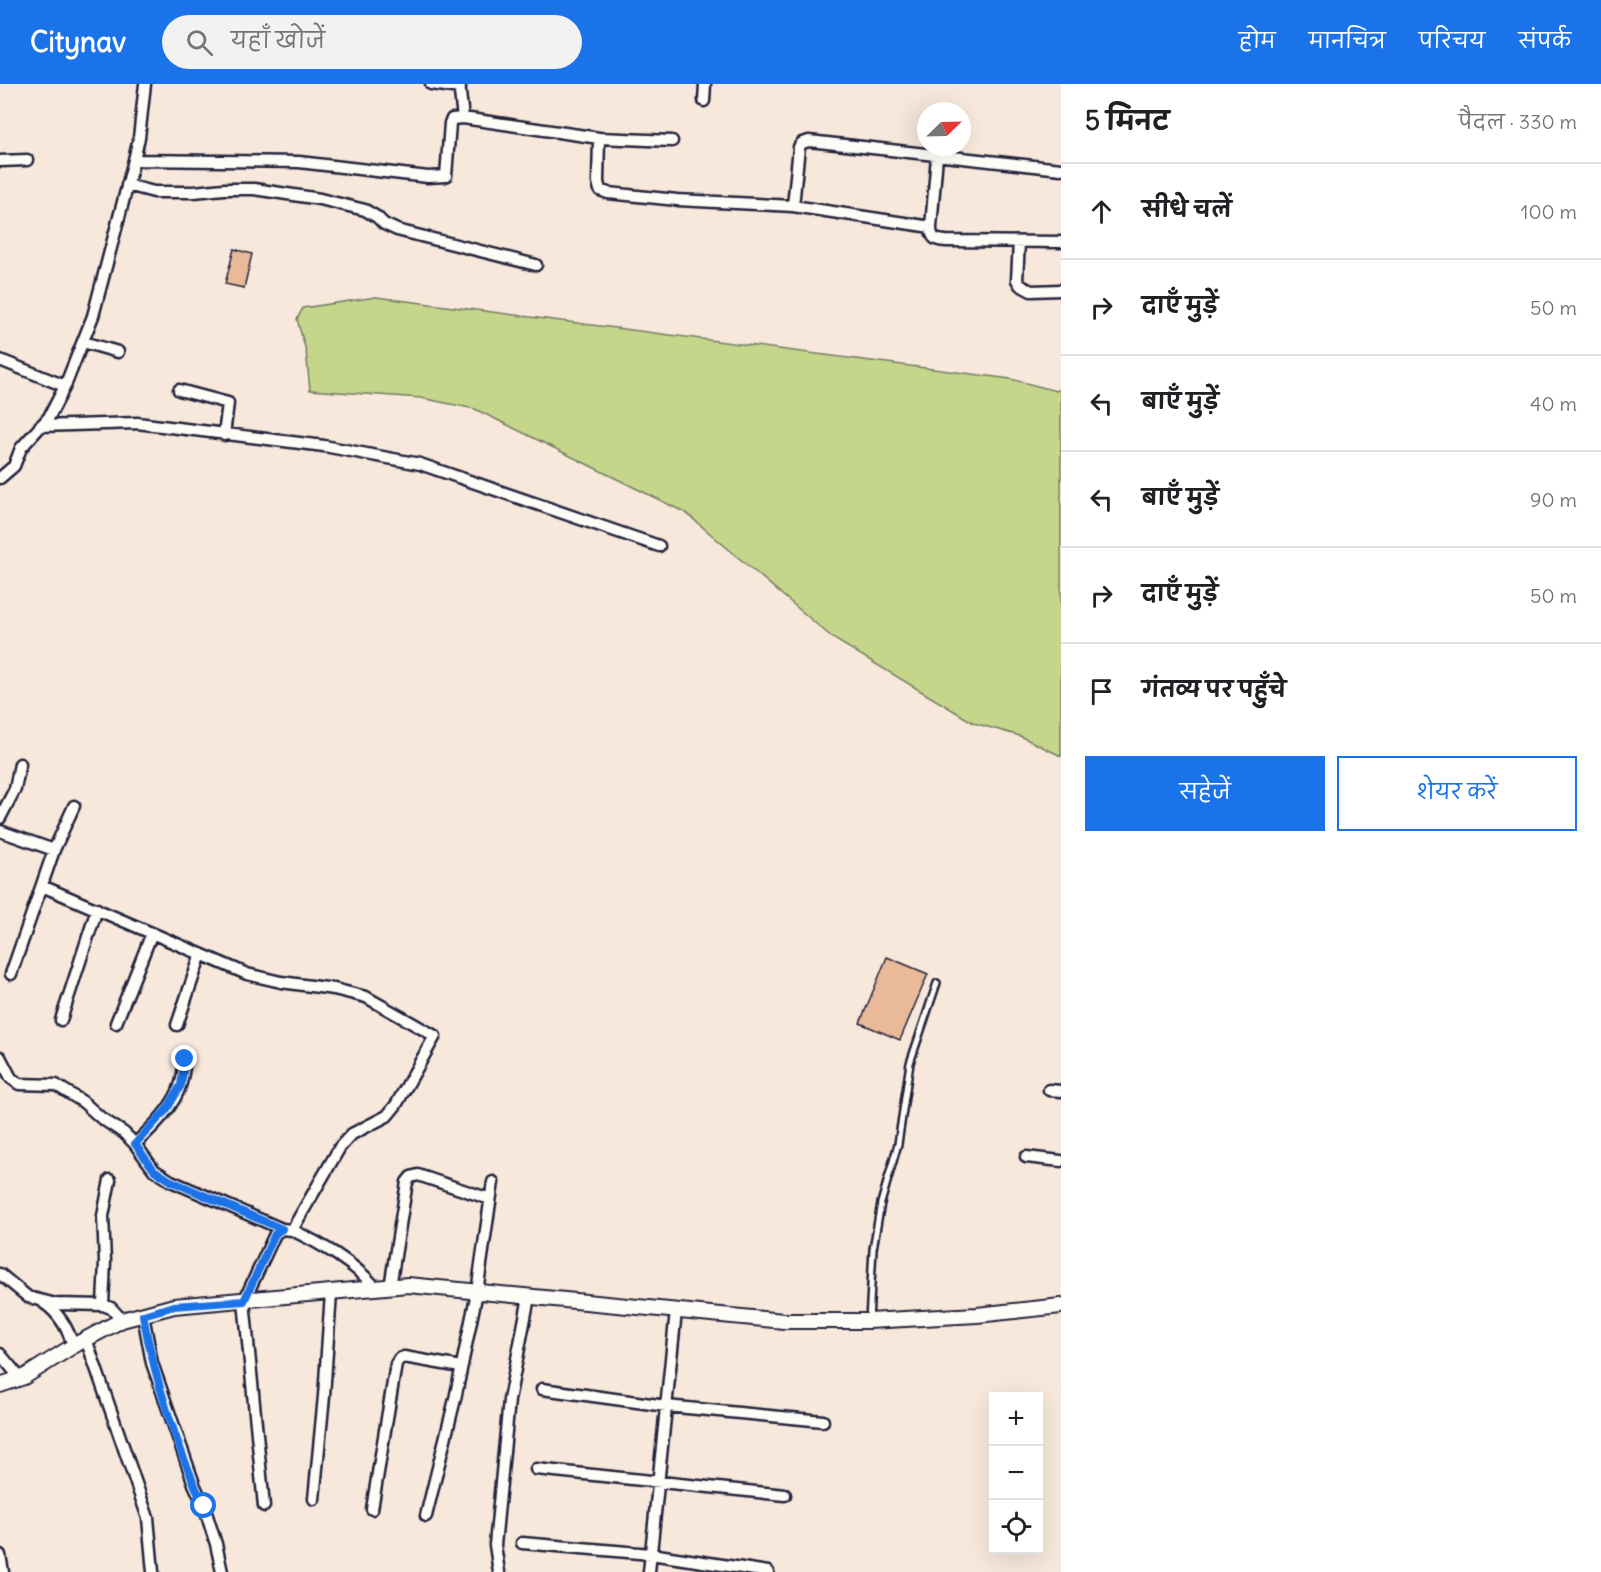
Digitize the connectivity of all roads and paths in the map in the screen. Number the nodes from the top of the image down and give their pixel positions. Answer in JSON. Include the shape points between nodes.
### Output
{"nodes":[{"id":1,"x":145,"y":84,"type":"edge"},
{"id":2,"x":431,"y":84,"type":"edge"},
{"id":3,"x":705,"y":84,"type":"edge"},
{"id":4,"x":460,"y":86,"type":"edge"},
{"id":5,"x":704,"y":101,"type":"dead end"},
{"id":6,"x":463,"y":118,"type":"junction"},
{"id":7,"x":599,"y":138,"type":"junction"},
{"id":8,"x":672,"y":141,"type":"dead end"},
{"id":9,"x":917,"y":154,"type":"edge"},
{"id":10,"x":937,"y":156,"type":"joint"},
{"id":11,"x":27,"y":160,"type":"dead end"},
{"id":12,"x":134,"y":160,"type":"junction"},
{"id":13,"x":0,"y":161,"type":"edge"},
{"id":14,"x":1061,"y":169,"type":"edge"},
{"id":15,"x":127,"y":185,"type":"junction"},
{"id":16,"x":793,"y":206,"type":"junction"},
{"id":17,"x":931,"y":227,"type":"junction"},
{"id":18,"x":1019,"y":242,"type":"junction"},
{"id":19,"x":1061,"y":242,"type":"edge"},
{"id":20,"x":536,"y":265,"type":"dead end"},
{"id":21,"x":1061,"y":290,"type":"edge"},
{"id":22,"x":83,"y":342,"type":"junction"},
{"id":23,"x":118,"y":352,"type":"dead end"},
{"id":24,"x":0,"y":360,"type":"edge"},
{"id":25,"x":65,"y":386,"type":"junction"},
{"id":26,"x":179,"y":390,"type":"dead end"},
{"id":27,"x":40,"y":426,"type":"junction"},
{"id":28,"x":224,"y":435,"type":"junction"},
{"id":29,"x":0,"y":478,"type":"edge"},
{"id":30,"x":659,"y":546,"type":"dead end"},
{"id":31,"x":20,"y":764,"type":"dead end"},
{"id":32,"x":74,"y":806,"type":"dead end"},
{"id":33,"x":0,"y":818,"type":"edge"},
{"id":34,"x":0,"y":831,"type":"edge"},
{"id":35,"x":54,"y":850,"type":"junction"},
{"id":36,"x":42,"y":886,"type":"junction"},
{"id":37,"x":97,"y":909,"type":"junction"},
{"id":38,"x":152,"y":933,"type":"junction"},
{"id":39,"x":201,"y":954,"type":"junction"},
{"id":40,"x":11,"y":974,"type":"dead end"},
{"id":41,"x":937,"y":983,"type":"dead end"},
{"id":42,"x":61,"y":1020,"type":"dead end"},
{"id":43,"x":116,"y":1023,"type":"dead end"},
{"id":44,"x":177,"y":1025,"type":"dead end"},
{"id":45,"x":0,"y":1058,"type":"edge"},
{"id":46,"x":185,"y":1059,"type":"dead end"},
{"id":47,"x":5,"y":1079,"type":"edge"},
{"id":48,"x":1049,"y":1090,"type":"dead end"},
{"id":49,"x":1061,"y":1091,"type":"edge"},
{"id":50,"x":135,"y":1144,"type":"junction"},
{"id":51,"x":1026,"y":1156,"type":"dead end"},
{"id":52,"x":1061,"y":1161,"type":"edge"},
{"id":53,"x":110,"y":1180,"type":"dead end"},
{"id":54,"x":493,"y":1182,"type":"dead end"},
{"id":55,"x":490,"y":1199,"type":"junction"},
{"id":56,"x":287,"y":1230,"type":"junction"},
{"id":57,"x":0,"y":1274,"type":"edge"},
{"id":58,"x":383,"y":1288,"type":"junction"},
{"id":59,"x":477,"y":1292,"type":"junction"},
{"id":60,"x":331,"y":1293,"type":"junction"},
{"id":61,"x":529,"y":1297,"type":"junction"},
{"id":62,"x":39,"y":1300,"type":"junction"},
{"id":63,"x":244,"y":1301,"type":"junction"},
{"id":64,"x":103,"y":1305,"type":"junction"},
{"id":65,"x":1061,"y":1306,"type":"edge"},
{"id":66,"x":676,"y":1311,"type":"junction"},
{"id":67,"x":143,"y":1315,"type":"junction"},
{"id":68,"x":122,"y":1320,"type":"junction"},
{"id":69,"x":869,"y":1322,"type":"junction"},
{"id":70,"x":86,"y":1339,"type":"junction"},
{"id":71,"x":73,"y":1346,"type":"junction"},
{"id":72,"x":0,"y":1354,"type":"edge"},
{"id":73,"x":461,"y":1367,"type":"junction"},
{"id":74,"x":21,"y":1379,"type":"junction"},
{"id":75,"x":0,"y":1385,"type":"edge"},
{"id":76,"x":542,"y":1389,"type":"dead end"},
{"id":77,"x":666,"y":1406,"type":"junction"},
{"id":78,"x":823,"y":1421,"type":"dead end"},
{"id":79,"x":536,"y":1469,"type":"dead end"},
{"id":80,"x":658,"y":1481,"type":"junction"},
{"id":81,"x":785,"y":1495,"type":"dead end"},
{"id":82,"x":314,"y":1499,"type":"dead end"},
{"id":83,"x":264,"y":1506,"type":"dead end"},
{"id":84,"x":372,"y":1509,"type":"dead end"},
{"id":85,"x":426,"y":1516,"type":"dead end"},
{"id":86,"x":522,"y":1543,"type":"dead end"},
{"id":87,"x":651,"y":1554,"type":"junction"},
{"id":88,"x":0,"y":1555,"type":"edge"},
{"id":89,"x":3,"y":1572,"type":"edge"},
{"id":90,"x":153,"y":1572,"type":"edge"},
{"id":91,"x":222,"y":1572,"type":"edge"},
{"id":92,"x":499,"y":1572,"type":"edge"},
{"id":93,"x":649,"y":1572,"type":"edge"},
{"id":94,"x":768,"y":1572,"type":"edge"}],
"edges":[{"from":1,"to":12,"type":"street"},
{"from":2,"to":4,"type":"street"},
{"from":3,"to":5,"type":"street"},
{"from":4,"to":6,"type":"street"},
{"from":6,"to":7,"type":"street"},
{"from":6,"to":12,"type":"street","via":[[452,119],[450,123],[446,177],[299,162]]},
{"from":7,"to":8,"type":"street"},
{"from":7,"to":16,"type":"street","via":[[598,182],[600,190],[608,193]]},
{"from":9,"to":16,"type":"street","via":[[802,143]]},
{"from":10,"to":14,"type":"street"},
{"from":10,"to":17,"type":"street"},
{"from":11,"to":13,"type":"street"},
{"from":12,"to":15,"type":"street"},
{"from":15,"to":20,"type":"street","via":[[154,192],[254,189],[320,199],[365,210],[397,230]]},
{"from":15,"to":22,"type":"street"},
{"from":16,"to":17,"type":"street"},
{"from":17,"to":18,"type":"street","via":[[933,238],[939,241]]},
{"from":18,"to":19,"type":"street"},
{"from":18,"to":21,"type":"street","via":[[1020,285],[1031,291]]},
{"from":22,"to":23,"type":"street"},
{"from":22,"to":25,"type":"street"},
{"from":24,"to":25,"type":"street"},
{"from":25,"to":27,"type":"street"},
{"from":26,"to":28,"type":"street","via":[[228,403]]},
{"from":27,"to":28,"type":"street","via":[[137,423]]},
{"from":27,"to":29,"type":"street","via":[[21,448],[14,466]]},
{"from":28,"to":30,"type":"street","via":[[324,446],[420,464]]},
{"from":31,"to":33,"type":"street","via":[[15,789]]},
{"from":32,"to":35,"type":"street"},
{"from":34,"to":35,"type":"street"},
{"from":35,"to":36,"type":"street"},
{"from":36,"to":37,"type":"street"},
{"from":36,"to":40,"type":"street"},
{"from":37,"to":38,"type":"street"},
{"from":37,"to":42,"type":"street"},
{"from":38,"to":39,"type":"street"},
{"from":38,"to":43,"type":"street"},
{"from":39,"to":44,"type":"street"},
{"from":39,"to":56,"type":"street","via":[[246,974],[366,997],[435,1036],[396,1105],[387,1116],[352,1134],[340,1147]]},
{"from":41,"to":69,"type":"lane","via":[[910,1063],[898,1144],[881,1203],[873,1249]]},
{"from":45,"to":47,"type":"street"},
{"from":46,"to":50,"type":"street","via":[[181,1085],[167,1109]]},
{"from":47,"to":50,"type":"street","via":[[19,1084],[56,1085],[83,1101]]},
{"from":48,"to":49,"type":"street"},
{"from":50,"to":56,"type":"street","via":[[154,1170],[171,1181]]},
{"from":51,"to":52,"type":"street"},
{"from":53,"to":64,"type":"street","via":[[103,1216]]},
{"from":54,"to":55,"type":"street"},
{"from":55,"to":58,"type":"street","via":[[411,1176]]},
{"from":55,"to":59,"type":"street"},
{"from":56,"to":58,"type":"street","via":[[336,1254]]},
{"from":56,"to":63,"type":"street","via":[[275,1234]]},
{"from":57,"to":62,"type":"street","via":[[28,1297]]},
{"from":58,"to":59,"type":"street","via":[[408,1285]]},
{"from":58,"to":60,"type":"street"},
{"from":59,"to":61,"type":"street"},
{"from":59,"to":73,"type":"street"},
{"from":60,"to":63,"type":"street"},
{"from":60,"to":82,"type":"street"},
{"from":61,"to":66,"type":"street"},
{"from":61,"to":92,"type":"street","via":[[509,1400],[495,1545]]},
{"from":62,"to":64,"type":"street"},
{"from":62,"to":71,"type":"street","via":[[55,1310],[66,1325]]},
{"from":63,"to":67,"type":"street","via":[[174,1306]]},
{"from":63,"to":83,"type":"street"},
{"from":64,"to":68,"type":"street"},
{"from":65,"to":69,"type":"street"},
{"from":66,"to":69,"type":"street","via":[[784,1321]]},
{"from":66,"to":77,"type":"street"},
{"from":67,"to":68,"type":"street"},
{"from":67,"to":91,"type":"street","via":[[152,1363],[204,1506]]},
{"from":68,"to":70,"type":"street"},
{"from":70,"to":71,"type":"street"},
{"from":70,"to":90,"type":"street","via":[[148,1518]]},
{"from":71,"to":74,"type":"street"},
{"from":72,"to":74,"type":"street"},
{"from":73,"to":84,"type":"street","via":[[404,1357],[396,1364]]},
{"from":73,"to":85,"type":"street"},
{"from":74,"to":75,"type":"street"},
{"from":76,"to":77,"type":"street"},
{"from":77,"to":78,"type":"street"},
{"from":77,"to":80,"type":"street"},
{"from":79,"to":80,"type":"street"},
{"from":80,"to":81,"type":"street"},
{"from":80,"to":87,"type":"street"},
{"from":86,"to":87,"type":"street"},
{"from":87,"to":93,"type":"street"},
{"from":87,"to":94,"type":"street"},
{"from":88,"to":89,"type":"street"}]}
